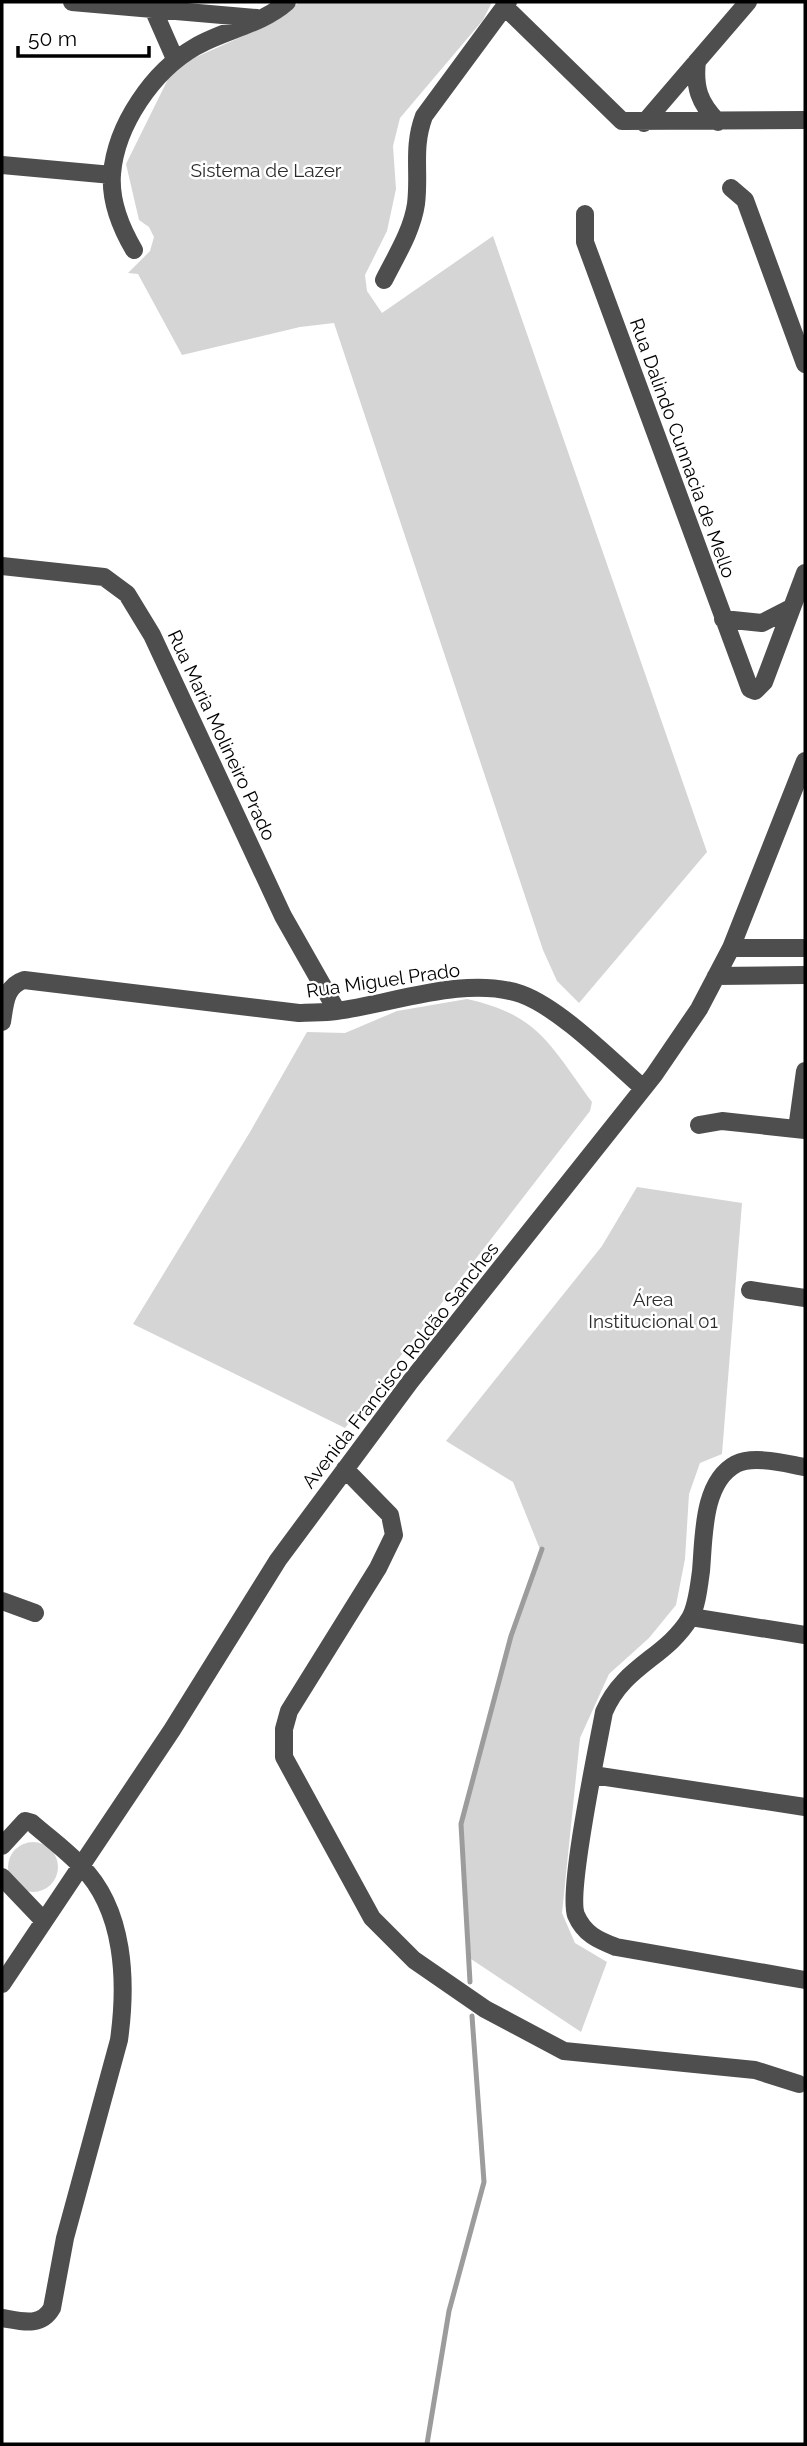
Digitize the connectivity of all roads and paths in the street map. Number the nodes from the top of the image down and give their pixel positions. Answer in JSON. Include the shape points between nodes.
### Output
{"nodes":[{"id":1,"x":72,"y":2,"type":"edge"},
{"id":2,"x":287,"y":2,"type":"edge"},
{"id":3,"x":748,"y":2,"type":"edge"},
{"id":4,"x":506,"y":4,"type":"edge"},
{"id":5,"x":153,"y":9,"type":"junction"},
{"id":6,"x":262,"y":19,"type":"junction"},
{"id":7,"x":175,"y":59,"type":"junction"},
{"id":8,"x":697,"y":61,"type":"junction"},
{"id":9,"x":805,"y":120,"type":"edge"},
{"id":10,"x":718,"y":122,"type":"junction"},
{"id":11,"x":644,"y":123,"type":"junction"},
{"id":12,"x":2,"y":165,"type":"edge"},
{"id":13,"x":112,"y":175,"type":"junction"},
{"id":14,"x":732,"y":188,"type":"dead end"},
{"id":15,"x":585,"y":214,"type":"dead end"},
{"id":16,"x":134,"y":250,"type":"dead end"},
{"id":17,"x":384,"y":280,"type":"dead end"},
{"id":18,"x":805,"y":364,"type":"edge"},
{"id":19,"x":2,"y":566,"type":"edge"},
{"id":20,"x":805,"y":573,"type":"edge"},
{"id":21,"x":791,"y":608,"type":"junction"},
{"id":22,"x":723,"y":619,"type":"junction"},
{"id":23,"x":805,"y":761,"type":"edge"},
{"id":24,"x":731,"y":948,"type":"junction"},
{"id":25,"x":805,"y":948,"type":"edge"},
{"id":26,"x":805,"y":975,"type":"edge"},
{"id":27,"x":716,"y":976,"type":"junction"},
{"id":28,"x":337,"y":1011,"type":"junction"},
{"id":29,"x":2,"y":1022,"type":"edge"},
{"id":30,"x":805,"y":1071,"type":"edge"},
{"id":31,"x":643,"y":1088,"type":"junction"},
{"id":32,"x":699,"y":1125,"type":"dead end"},
{"id":33,"x":801,"y":1129,"type":"edge"},
{"id":34,"x":750,"y":1290,"type":"dead end"},
{"id":35,"x":805,"y":1298,"type":"edge"},
{"id":36,"x":805,"y":1467,"type":"edge"},
{"id":37,"x":345,"y":1469,"type":"junction"},
{"id":38,"x":2,"y":1601,"type":"edge"},
{"id":39,"x":35,"y":1613,"type":"dead end"},
{"id":40,"x":691,"y":1617,"type":"junction"},
{"id":41,"x":805,"y":1635,"type":"edge"},
{"id":42,"x":593,"y":1775,"type":"junction"},
{"id":43,"x":805,"y":1807,"type":"edge"},
{"id":44,"x":2,"y":1846,"type":"edge"},
{"id":45,"x":82,"y":1867,"type":"junction"},
{"id":46,"x":2,"y":1877,"type":"edge"},
{"id":47,"x":43,"y":1920,"type":"junction"},
{"id":48,"x":805,"y":1980,"type":"edge"},
{"id":49,"x":2,"y":1984,"type":"edge"},
{"id":50,"x":799,"y":2084,"type":"dead end"},
{"id":51,"x":2,"y":2318,"type":"edge"}],
"edges":[{"from":1,"to":5,"type":"street"},
{"from":2,"to":6,"type":"street"},
{"from":3,"to":8,"type":"street"},
{"from":4,"to":11,"type":"street","via":[[622,121]]},
{"from":4,"to":17,"type":"street","via":[[424,116],[416,137],[417,183],[411,222]]},
{"from":5,"to":6,"type":"street"},
{"from":5,"to":7,"type":"street"},
{"from":6,"to":7,"type":"street","via":[[218,35]]},
{"from":7,"to":13,"type":"street","via":[[129,121]]},
{"from":8,"to":10,"type":"street","via":[[698,94]]},
{"from":8,"to":11,"type":"street"},
{"from":9,"to":10,"type":"street"},
{"from":10,"to":11,"type":"street"},
{"from":12,"to":13,"type":"street"},
{"from":13,"to":16,"type":"street","via":[[121,228]]},
{"from":14,"to":18,"type":"street","via":[[745,200]]},
{"from":15,"to":22,"type":"street","name":"Rua Dalindo Cunnacia de Mello","via":[[585,242]]},
{"from":19,"to":28,"type":"street","name":"Rua Maria Molineiro Prado","via":[[104,577],[127,594],[152,635],[284,916]]},
{"from":20,"to":21,"type":"street"},
{"from":21,"to":22,"type":"street","via":[[762,623]]},
{"from":21,"to":22,"type":"street","name":"Rua Dalindo Cunnacia de Mello","via":[[764,682],[755,691],[746,684]]},
{"from":23,"to":24,"type":"street","name":"Avenida Francisco Roldão Sanches"},
{"from":24,"to":25,"type":"street"},
{"from":24,"to":27,"type":"street","name":"Avenida Francisco Roldão Sanches"},
{"from":26,"to":27,"type":"street"},
{"from":27,"to":31,"type":"street","name":"Avenida Francisco Roldão Sanches","via":[[699,1009]]},
{"from":28,"to":29,"type":"street","name":"Rua Miguel Prado","via":[[299,1013],[24,980],[14,983],[7,994]]},
{"from":28,"to":31,"type":"street","name":"Rua Miguel Prado","via":[[478,988],[521,994],[562,1019]]},
{"from":30,"to":33,"type":"street"},
{"from":31,"to":37,"type":"street","name":"Avenida Francisco Roldão Sanches"},
{"from":32,"to":33,"type":"street","via":[[722,1121]]},
{"from":34,"to":35,"type":"street"},
{"from":36,"to":40,"type":"street","via":[[738,1462],[718,1479],[706,1518]]},
{"from":37,"to":45,"type":"street","name":"Avenida Francisco Roldão Sanches","via":[[278,1560]]},
{"from":37,"to":50,"type":"street","via":[[390,1515],[394,1535],[289,1711],[282,1743],[284,1757],[372,1918],[414,1960],[485,2009],[564,2051],[755,2070]]},
{"from":38,"to":39,"type":"street"},
{"from":40,"to":41,"type":"street"},
{"from":40,"to":42,"type":"street","via":[[613,1691],[604,1712]]},
{"from":42,"to":43,"type":"street"},
{"from":42,"to":48,"type":"street","via":[[579,1851],[575,1913],[589,1936],[616,1947]]},
{"from":44,"to":45,"type":"street","via":[[25,1821]]},
{"from":45,"to":47,"type":"street","name":"Avenida Francisco Roldão Sanches"},
{"from":45,"to":51,"type":"street","via":[[102,1892],[113,1919],[124,2008],[119,2040],[65,2238],[52,2308],[48,2316],[32,2323]]},
{"from":46,"to":47,"type":"street"},
{"from":47,"to":49,"type":"street","name":"Avenida Francisco Roldão Sanches"}]}
